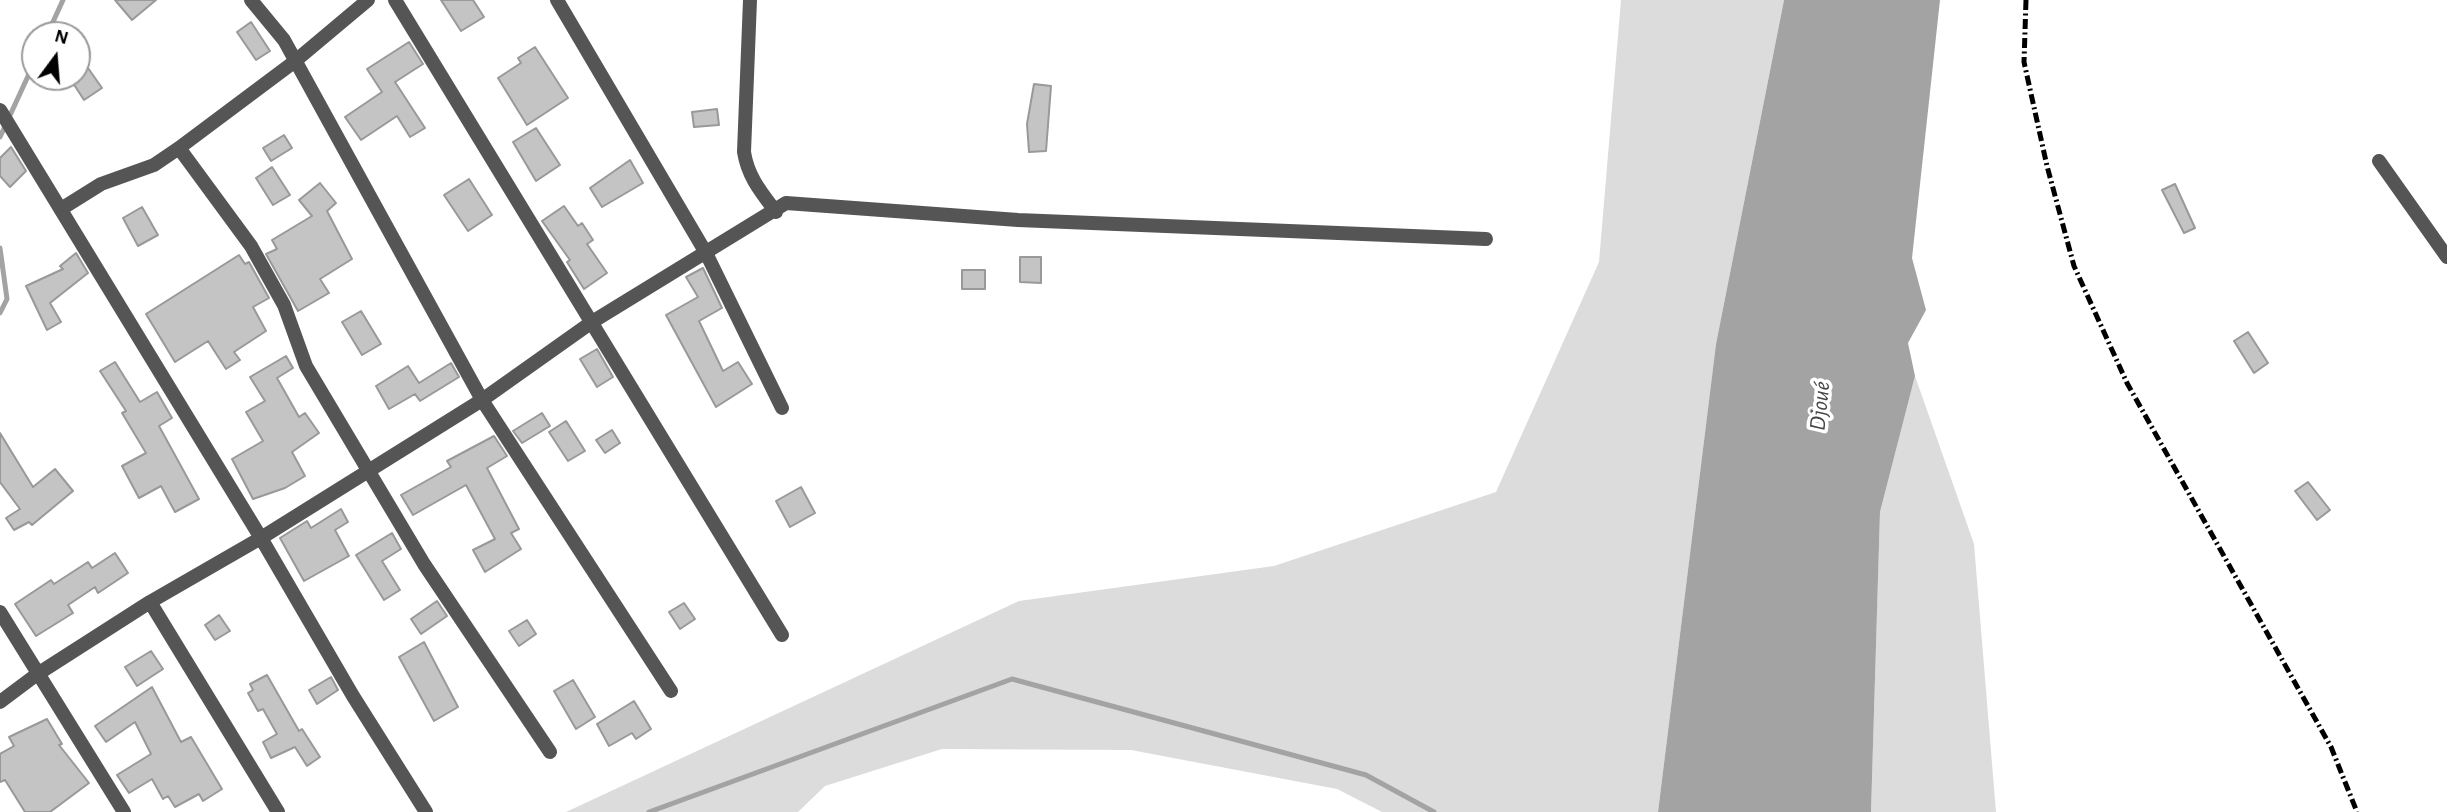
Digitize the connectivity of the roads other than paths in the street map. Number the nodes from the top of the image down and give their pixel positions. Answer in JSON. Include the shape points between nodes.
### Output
{"nodes":[{"id":1,"x":251,"y":0,"type":"edge"},
{"id":2,"x":368,"y":0,"type":"edge"},
{"id":3,"x":395,"y":0,"type":"edge"},
{"id":4,"x":557,"y":0,"type":"edge"},
{"id":5,"x":750,"y":0,"type":"edge"},
{"id":6,"x":294,"y":62,"type":"junction"},
{"id":7,"x":0,"y":110,"type":"edge"},
{"id":8,"x":179,"y":148,"type":"junction"},
{"id":9,"x":2379,"y":161,"type":"dead end"},
{"id":10,"x":61,"y":209,"type":"junction"},
{"id":11,"x":776,"y":212,"type":"junction"},
{"id":12,"x":1486,"y":239,"type":"dead end"},
{"id":13,"x":706,"y":253,"type":"junction"},
{"id":14,"x":2447,"y":257,"type":"edge"},
{"id":15,"x":592,"y":322,"type":"junction"},
{"id":16,"x":482,"y":400,"type":"junction"},
{"id":17,"x":782,"y":408,"type":"dead end"},
{"id":18,"x":368,"y":472,"type":"junction"},
{"id":19,"x":261,"y":538,"type":"junction"},
{"id":20,"x":150,"y":602,"type":"junction"},
{"id":21,"x":0,"y":612,"type":"edge"},
{"id":22,"x":782,"y":635,"type":"dead end"},
{"id":23,"x":36,"y":675,"type":"junction"},
{"id":24,"x":671,"y":691,"type":"dead end"},
{"id":25,"x":0,"y":702,"type":"edge"},
{"id":26,"x":550,"y":752,"type":"dead end"},
{"id":27,"x":124,"y":812,"type":"edge"},
{"id":28,"x":278,"y":812,"type":"edge"},
{"id":29,"x":426,"y":812,"type":"edge"}],
"edges":[{"from":1,"to":6,"type":"street","via":[[284,40]]},
{"from":2,"to":6,"type":"street"},
{"from":3,"to":15,"type":"street"},
{"from":4,"to":13,"type":"street"},
{"from":5,"to":11,"type":"street","via":[[744,152],[757,188]]},
{"from":6,"to":8,"type":"street"},
{"from":6,"to":16,"type":"street"},
{"from":7,"to":10,"type":"street"},
{"from":8,"to":10,"type":"street","via":[[154,164],[101,184]]},
{"from":8,"to":18,"type":"street","via":[[251,246],[284,305],[306,366]]},
{"from":9,"to":14,"type":"street"},
{"from":10,"to":19,"type":"street"},
{"from":11,"to":12,"type":"street","via":[[786,203],[1018,220]]},
{"from":11,"to":13,"type":"street"},
{"from":13,"to":15,"type":"street"},
{"from":13,"to":17,"type":"street"},
{"from":15,"to":16,"type":"street"},
{"from":15,"to":22,"type":"street"},
{"from":16,"to":18,"type":"street"},
{"from":16,"to":24,"type":"street"},
{"from":18,"to":19,"type":"street"},
{"from":18,"to":26,"type":"street"},
{"from":19,"to":20,"type":"street"},
{"from":19,"to":29,"type":"street","via":[[352,696]]},
{"from":20,"to":23,"type":"street"},
{"from":20,"to":28,"type":"street"},
{"from":21,"to":23,"type":"street"},
{"from":23,"to":25,"type":"street"},
{"from":23,"to":27,"type":"street"}]}
